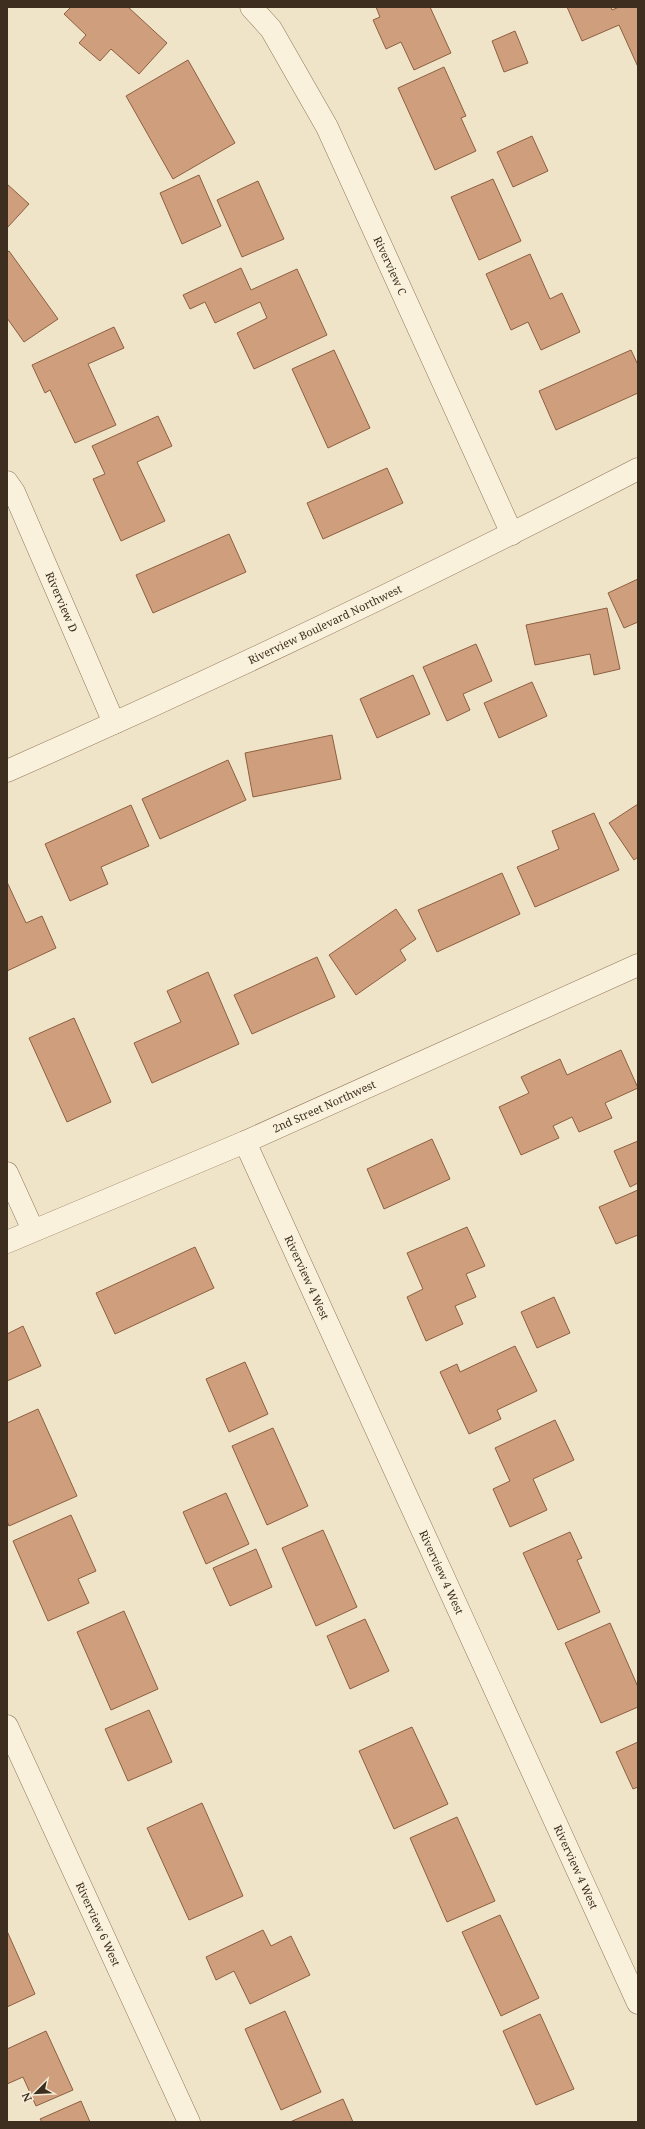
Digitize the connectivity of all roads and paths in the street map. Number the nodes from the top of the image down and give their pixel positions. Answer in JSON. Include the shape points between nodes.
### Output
{"nodes":[{"id":1,"x":251,"y":7,"type":"edge"},
{"id":2,"x":638,"y":469,"type":"edge"},
{"id":3,"x":7,"y":482,"type":"edge"},
{"id":4,"x":512,"y":534,"type":"junction"},
{"id":5,"x":114,"y":723,"type":"junction"},
{"id":6,"x":7,"y":771,"type":"edge"},
{"id":7,"x":638,"y":965,"type":"edge"},
{"id":8,"x":245,"y":1142,"type":"junction"},
{"id":9,"x":7,"y":1173,"type":"edge"},
{"id":10,"x":33,"y":1230,"type":"junction"},
{"id":11,"x":7,"y":1242,"type":"edge"},
{"id":12,"x":7,"y":1726,"type":"edge"},
{"id":13,"x":638,"y":2003,"type":"edge"},
{"id":14,"x":189,"y":2122,"type":"edge"}],
"edges":[{"from":1,"to":4,"type":"street","name":"Riverview C","via":[[271,29],[327,127]]},
{"from":2,"to":4,"type":"street","name":"Riverview Boulevard Northwest"},
{"from":3,"to":5,"type":"street","name":"Riverview D","via":[[14,492]]},
{"from":4,"to":5,"type":"street","name":"Riverview Boulevard Northwest"},
{"from":5,"to":6,"type":"street","name":"Riverview Boulevard Northwest"},
{"from":7,"to":8,"type":"street","name":"2nd Street Northwest"},
{"from":8,"to":10,"type":"street","name":"2nd Street Northwest"},
{"from":8,"to":13,"type":"street","name":"Riverview 4 West"},
{"from":9,"to":10,"type":"street"},
{"from":10,"to":11,"type":"street","name":"2nd Street Northwest"},
{"from":12,"to":14,"type":"street","name":"Riverview 6 West"}]}
